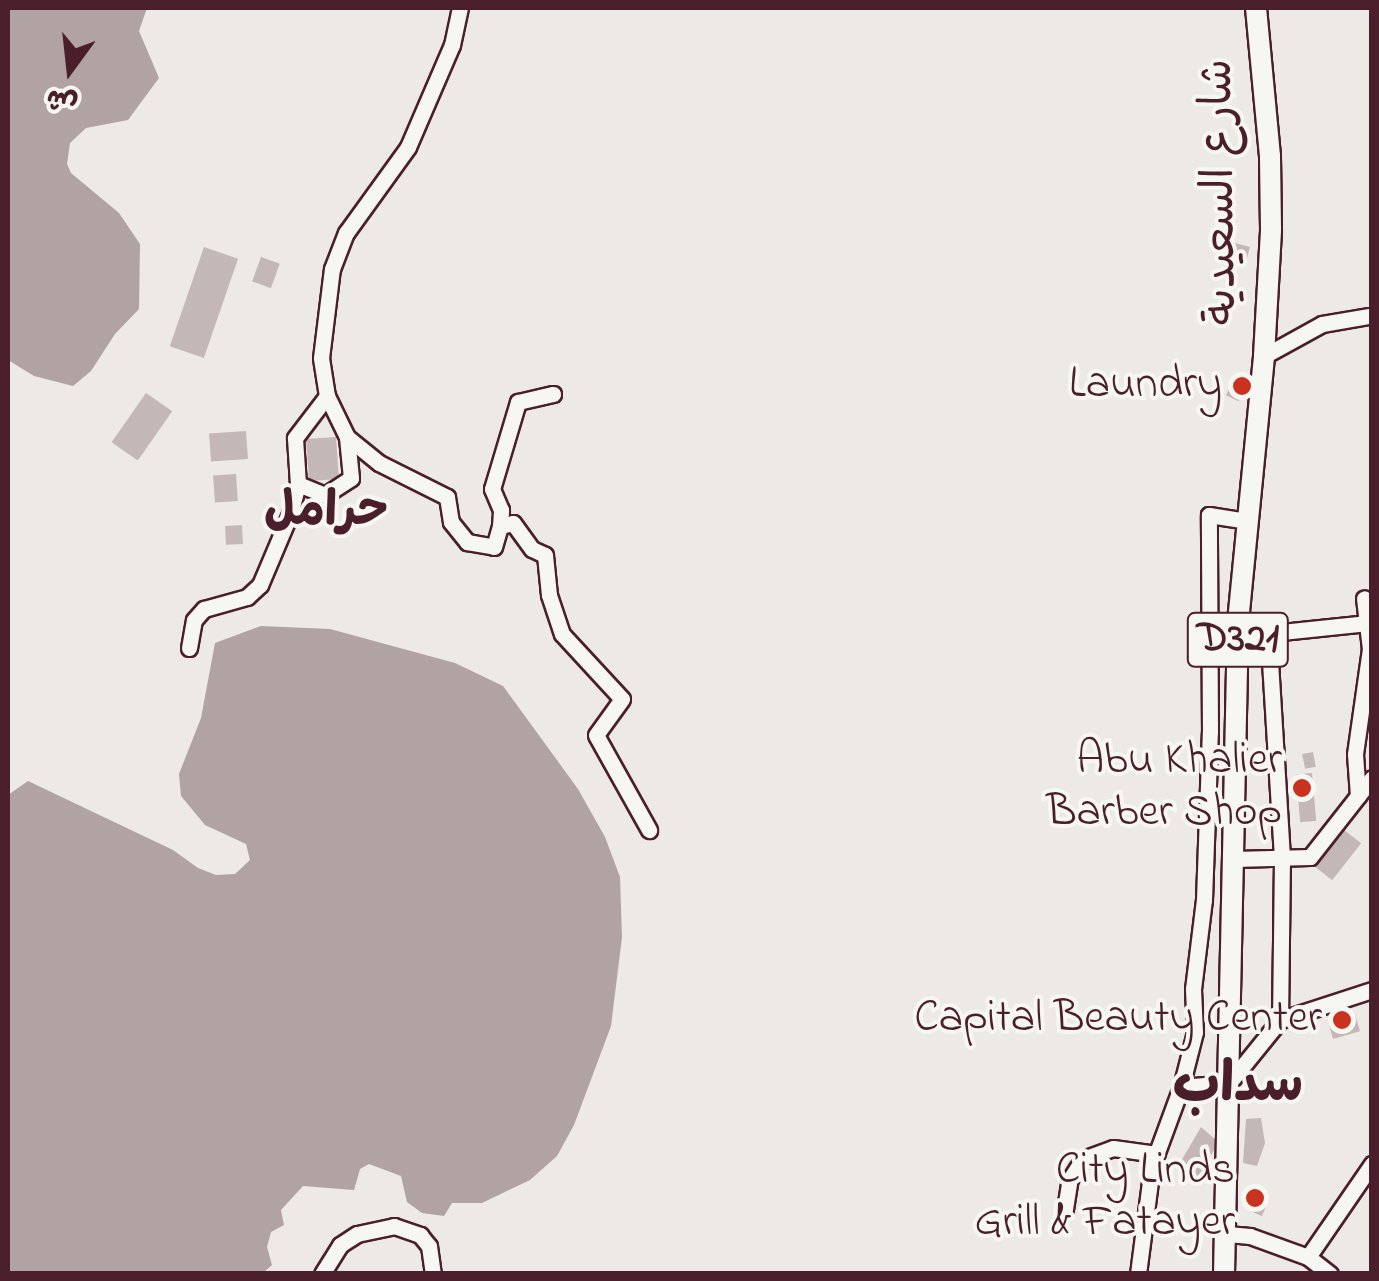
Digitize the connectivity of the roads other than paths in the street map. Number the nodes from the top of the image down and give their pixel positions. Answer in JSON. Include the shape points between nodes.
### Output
{"nodes":[{"id":1,"x":460,"y":8,"type":"edge"},
{"id":2,"x":1256,"y":8,"type":"edge"},
{"id":3,"x":1370,"y":316,"type":"edge"},
{"id":4,"x":1264,"y":356,"type":"junction"},
{"id":5,"x":553,"y":394,"type":"dead end"},
{"id":6,"x":327,"y":396,"type":"junction"},
{"id":7,"x":347,"y":437,"type":"junction"},
{"id":8,"x":298,"y":484,"type":"junction"},
{"id":9,"x":1247,"y":522,"type":"junction"},
{"id":10,"x":500,"y":526,"type":"junction"},
{"id":11,"x":1364,"y":598,"type":"dead end"},
{"id":12,"x":1238,"y":622,"type":"junction"},
{"id":13,"x":1367,"y":623,"type":"junction"},
{"id":14,"x":1261,"y":639,"type":"junction"},
{"id":15,"x":189,"y":648,"type":"dead end"},
{"id":16,"x":1372,"y":778,"type":"edge"},
{"id":17,"x":1358,"y":796,"type":"junction"},
{"id":18,"x":648,"y":830,"type":"dead end"},
{"id":19,"x":1282,"y":858,"type":"junction"},
{"id":20,"x":1234,"y":859,"type":"junction"},
{"id":21,"x":1233,"y":899,"type":"junction"},
{"id":22,"x":1204,"y":900,"type":"junction"},
{"id":23,"x":1372,"y":990,"type":"edge"},
{"id":24,"x":1280,"y":1020,"type":"junction"},
{"id":25,"x":1229,"y":1083,"type":"junction"},
{"id":26,"x":1182,"y":1087,"type":"junction"},
{"id":27,"x":1157,"y":1154,"type":"junction"},
{"id":28,"x":1372,"y":1164,"type":"edge"},
{"id":29,"x":1065,"y":1209,"type":"dead end"},
{"id":30,"x":1228,"y":1234,"type":"junction"},
{"id":31,"x":1308,"y":1257,"type":"junction"},
{"id":32,"x":322,"y":1274,"type":"edge"},
{"id":33,"x":434,"y":1274,"type":"edge"},
{"id":34,"x":1138,"y":1274,"type":"edge"},
{"id":35,"x":1224,"y":1274,"type":"edge"},
{"id":36,"x":1330,"y":1274,"type":"edge"}],
"edges":[{"from":1,"to":6,"type":"street","via":[[452,45],[408,146],[346,233],[332,268],[321,358]]},
{"from":2,"to":4,"type":"main road","name":"شارع السعيدية","number":"D321","via":[[1270,156]]},
{"from":3,"to":4,"type":"street","via":[[1322,324]]},
{"from":4,"to":9,"type":"main road","name":"شارع السعيدية","number":"D321"},
{"from":5,"to":10,"type":"street","via":[[518,402],[492,489]]},
{"from":6,"to":7,"type":"street"},
{"from":6,"to":8,"type":"street","via":[[294,438]]},
{"from":7,"to":8,"type":"street","via":[[350,478],[325,496]]},
{"from":7,"to":10,"type":"street","via":[[447,497],[451,522],[467,542],[494,547]]},
{"from":8,"to":15,"type":"street","via":[[260,585],[204,609],[194,620]]},
{"from":9,"to":12,"type":"main road","name":"شارع السعيدية","number":"D321"},
{"from":9,"to":22,"type":"street","via":[[1209,516]]},
{"from":10,"to":18,"type":"street","via":[[513,522],[532,549],[546,554],[548,595],[562,634],[622,699],[596,735]]},
{"from":11,"to":13,"type":"street"},
{"from":12,"to":14,"type":"street"},
{"from":12,"to":20,"type":"main road","name":"شارع السعيدية","number":"D321"},
{"from":13,"to":14,"type":"street"},
{"from":13,"to":17,"type":"street","via":[[1370,649],[1354,754]]},
{"from":14,"to":19,"type":"street","via":[[1269,645]]},
{"from":16,"to":17,"type":"street"},
{"from":17,"to":19,"type":"street","via":[[1310,856]]},
{"from":19,"to":20,"type":"street"},
{"from":19,"to":24,"type":"street"},
{"from":20,"to":21,"type":"main road","name":"شارع السعيدية","number":"D321"},
{"from":21,"to":22,"type":"street"},
{"from":21,"to":25,"type":"main road","name":"شارع السعيدية","number":"D321"},
{"from":22,"to":26,"type":"street","via":[[1195,1032]]},
{"from":23,"to":24,"type":"street"},
{"from":24,"to":25,"type":"street"},
{"from":25,"to":26,"type":"street"},
{"from":25,"to":30,"type":"main road","name":"شارع السعيدية","number":"D321"},
{"from":26,"to":27,"type":"street"},
{"from":27,"to":29,"type":"street","via":[[1113,1148],[1083,1159],[1070,1180]]},
{"from":27,"to":34,"type":"street"},
{"from":28,"to":31,"type":"street"},
{"from":30,"to":31,"type":"street"},
{"from":30,"to":35,"type":"main road","name":"شارع السعيدية","number":"D321"},
{"from":31,"to":36,"type":"street"},
{"from":32,"to":33,"type":"street","via":[[340,1245],[356,1234],[394,1226],[420,1235]]}]}
